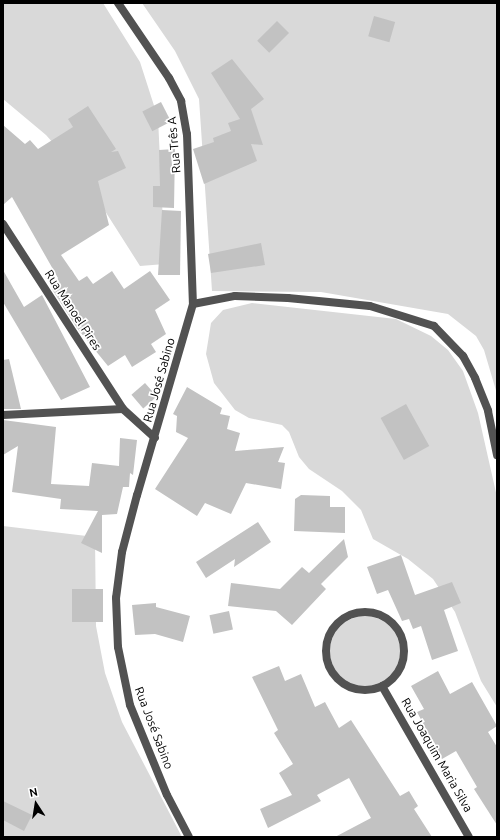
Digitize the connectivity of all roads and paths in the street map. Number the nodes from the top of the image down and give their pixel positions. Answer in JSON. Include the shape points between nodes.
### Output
{"nodes":[{"id":1,"x":118,"y":3,"type":"edge"},
{"id":2,"x":3,"y":224,"type":"edge"},
{"id":3,"x":193,"y":304,"type":"junction"},
{"id":4,"x":124,"y":409,"type":"junction"},
{"id":5,"x":3,"y":415,"type":"edge"},
{"id":6,"x":155,"y":438,"type":"junction"},
{"id":7,"x":497,"y":455,"type":"edge"},
{"id":8,"x":382,"y":686,"type":"junction"},
{"id":9,"x":189,"y":837,"type":"edge"},
{"id":10,"x":469,"y":837,"type":"edge"}],
"edges":[{"from":1,"to":3,"type":"street","name":"Rua Três A","via":[[169,78],[186,118]]},
{"from":2,"to":4,"type":"street","name":"Rua Manoel Pires"},
{"from":3,"to":6,"type":"street","name":"Rua José Sabino"},
{"from":3,"to":7,"type":"street","via":[[234,296],[288,298],[370,306],[434,326],[463,356],[475,378],[488,412]]},
{"from":4,"to":5,"type":"street"},
{"from":4,"to":6,"type":"street","name":"Rua Manoel Pires"},
{"from":6,"to":9,"type":"street","name":"Rua José Sabino","via":[[122,552],[116,598],[118,647],[130,705],[167,795]]},
{"from":8,"to":8,"type":"street","via":[[396,676],[403,661],[400,634],[389,621],[374,613],[345,618],[328,638],[326,651],[331,670],[339,680],[356,689]]},
{"from":8,"to":10,"type":"street","name":"Rua Joaquim Maria Silva"}]}
